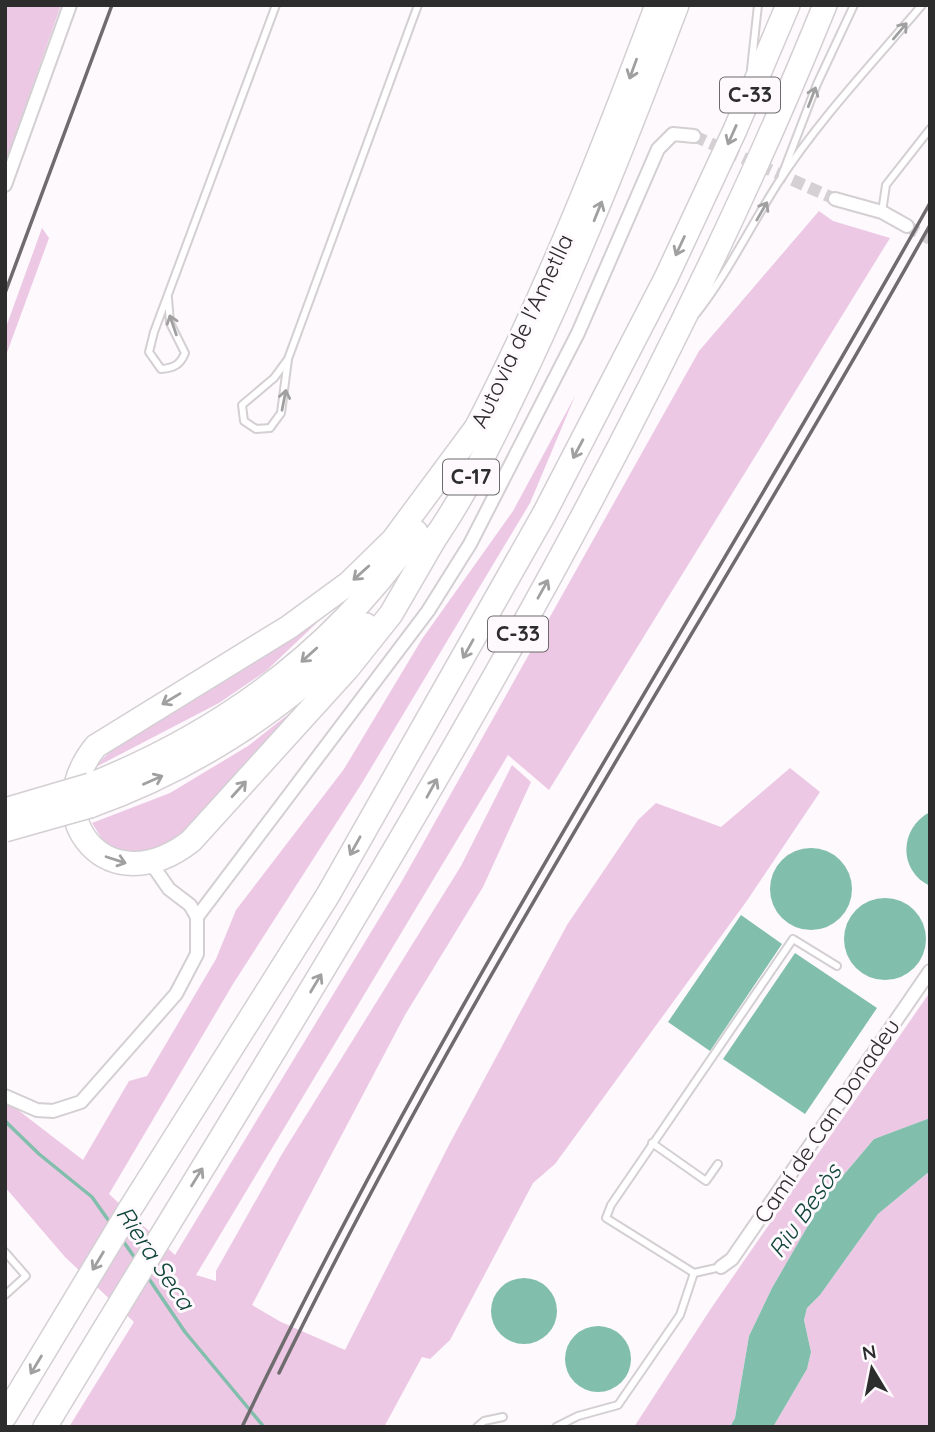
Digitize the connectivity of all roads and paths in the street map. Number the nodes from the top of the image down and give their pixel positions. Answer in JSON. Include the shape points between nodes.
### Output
{"nodes":[{"id":1,"x":70,"y":5,"type":"edge"},
{"id":2,"x":276,"y":5,"type":"edge"},
{"id":3,"x":418,"y":5,"type":"edge"},
{"id":4,"x":657,"y":5,"type":"edge"},
{"id":5,"x":677,"y":5,"type":"edge"},
{"id":6,"x":758,"y":5,"type":"edge"},
{"id":7,"x":788,"y":5,"type":"edge"},
{"id":8,"x":825,"y":5,"type":"edge"},
{"id":9,"x":854,"y":5,"type":"edge"},
{"id":10,"x":922,"y":5,"type":"edge"},
{"id":11,"x":747,"y":101,"type":"junction"},
{"id":12,"x":930,"y":129,"type":"edge"},
{"id":13,"x":694,"y":136,"type":"tunnel mouth"},
{"id":14,"x":778,"y":183,"type":"junction"},
{"id":15,"x":5,"y":185,"type":"edge"},
{"id":16,"x":835,"y":199,"type":"tunnel mouth"},
{"id":17,"x":882,"y":212,"type":"junction"},
{"id":18,"x":906,"y":226,"type":"tunnel mouth"},
{"id":19,"x":168,"y":298,"type":"junction"},
{"id":20,"x":669,"y":349,"type":"junction"},
{"id":21,"x":288,"y":359,"type":"junction"},
{"id":22,"x":479,"y":424,"type":"junction"},
{"id":23,"x":438,"y":533,"type":"junction"},
{"id":24,"x":90,"y":796,"type":"junction"},
{"id":25,"x":5,"y":810,"type":"edge"},
{"id":26,"x":5,"y":830,"type":"edge"},
{"id":27,"x":151,"y":863,"type":"junction"},
{"id":28,"x":197,"y":917,"type":"junction"},
{"id":29,"x":837,"y":966,"type":"dead end"},
{"id":30,"x":930,"y":971,"type":"edge"},
{"id":31,"x":5,"y":1096,"type":"edge"},
{"id":32,"x":652,"y":1143,"type":"junction"},
{"id":33,"x":718,"y":1164,"type":"dead end"},
{"id":34,"x":5,"y":1252,"type":"edge"},
{"id":35,"x":721,"y":1266,"type":"joint"},
{"id":36,"x":694,"y":1273,"type":"junction"},
{"id":37,"x":5,"y":1295,"type":"edge"},
{"id":38,"x":5,"y":1416,"type":"edge"},
{"id":39,"x":503,"y":1418,"type":"dead end"},
{"id":40,"x":45,"y":1427,"type":"edge"},
{"id":41,"x":477,"y":1427,"type":"edge"},
{"id":42,"x":556,"y":1427,"type":"edge"}],
"edges":[{"from":1,"to":15,"type":"street"},
{"from":2,"to":19,"type":"lane"},
{"from":3,"to":21,"type":"lane"},
{"from":4,"to":22,"type":"highway","name":"Autovia de l'Ametlla","number":"C-17","one_way":true,"via":[[582,200]]},
{"from":23,"to":5,"type":"highway","number":"C-17","one_way":true,"via":[[510,402],[591,226]]},
{"from":6,"to":11,"type":"lane","number":"C-33"},
{"from":7,"to":11,"type":"highway","number":"C-33"},
{"from":8,"to":20,"type":"highway","number":"C-33","via":[[766,148]]},
{"from":14,"to":9,"type":"lane","one_way":true},
{"from":14,"to":10,"type":"lane","number":"C-33","one_way":true,"via":[[822,123]]},
{"from":11,"to":38,"type":"highway","number":"C-33","one_way":true,"via":[[630,350],[508,578],[328,895]]},
{"from":12,"to":17,"type":"lane","via":[[886,185]]},
{"from":13,"to":28,"type":"street","via":[[673,134],[658,149],[531,430],[428,611]]},
{"from":20,"to":14,"type":"lane","number":"C-33","one_way":true,"via":[[720,283]]},
{"from":16,"to":17,"type":"street"},
{"from":17,"to":18,"type":"street"},
{"from":19,"to":19,"type":"lane","one_way":true,"via":[[149,352],[161,369],[181,363],[185,353],[170,323]]},
{"from":40,"to":20,"type":"highway","number":"C-33","one_way":true,"via":[[426,797],[604,481]]},
{"from":21,"to":21,"type":"lane","one_way":true,"via":[[274,378],[242,405],[244,421],[256,429],[270,428],[281,412]]},
{"from":22,"to":24,"type":"highway","name":"Autovia de l'Ametlla","number":"C-17","one_way":true,"via":[[449,481],[396,561],[332,633],[260,695],[220,722]]},
{"from":22,"to":27,"type":"highway","one_way":true,"via":[[408,522],[349,583],[277,634],[108,737],[89,755],[75,796],[76,817],[86,839],[110,860]]},
{"from":24,"to":23,"type":"highway","number":"C-17","one_way":true,"via":[[167,773],[210,750],[290,695],[363,628]]},
{"from":27,"to":23,"type":"highway","one_way":true,"via":[[176,852],[202,830],[348,668],[391,614]]},
{"from":24,"to":25,"type":"highway","number":"C-17","bridge":true},
{"from":24,"to":26,"type":"highway","number":"C-17","bridge":true},
{"from":27,"to":28,"type":"street"},
{"from":28,"to":31,"type":"street","via":[[197,954],[176,994],[81,1102],[53,1111],[37,1110]]},
{"from":29,"to":32,"type":"lane","via":[[793,939]]},
{"from":30,"to":35,"type":"street","name":"Camí de Can Donadeu","via":[[740,1247]]},
{"from":32,"to":33,"type":"lane","via":[[706,1181]]},
{"from":32,"to":36,"type":"lane","via":[[606,1218]]},
{"from":34,"to":37,"type":"lane","via":[[26,1276]]},
{"from":35,"to":36,"type":"lane"},
{"from":36,"to":42,"type":"lane","via":[[680,1315],[618,1405]]},
{"from":39,"to":41,"type":"lane"}]}
